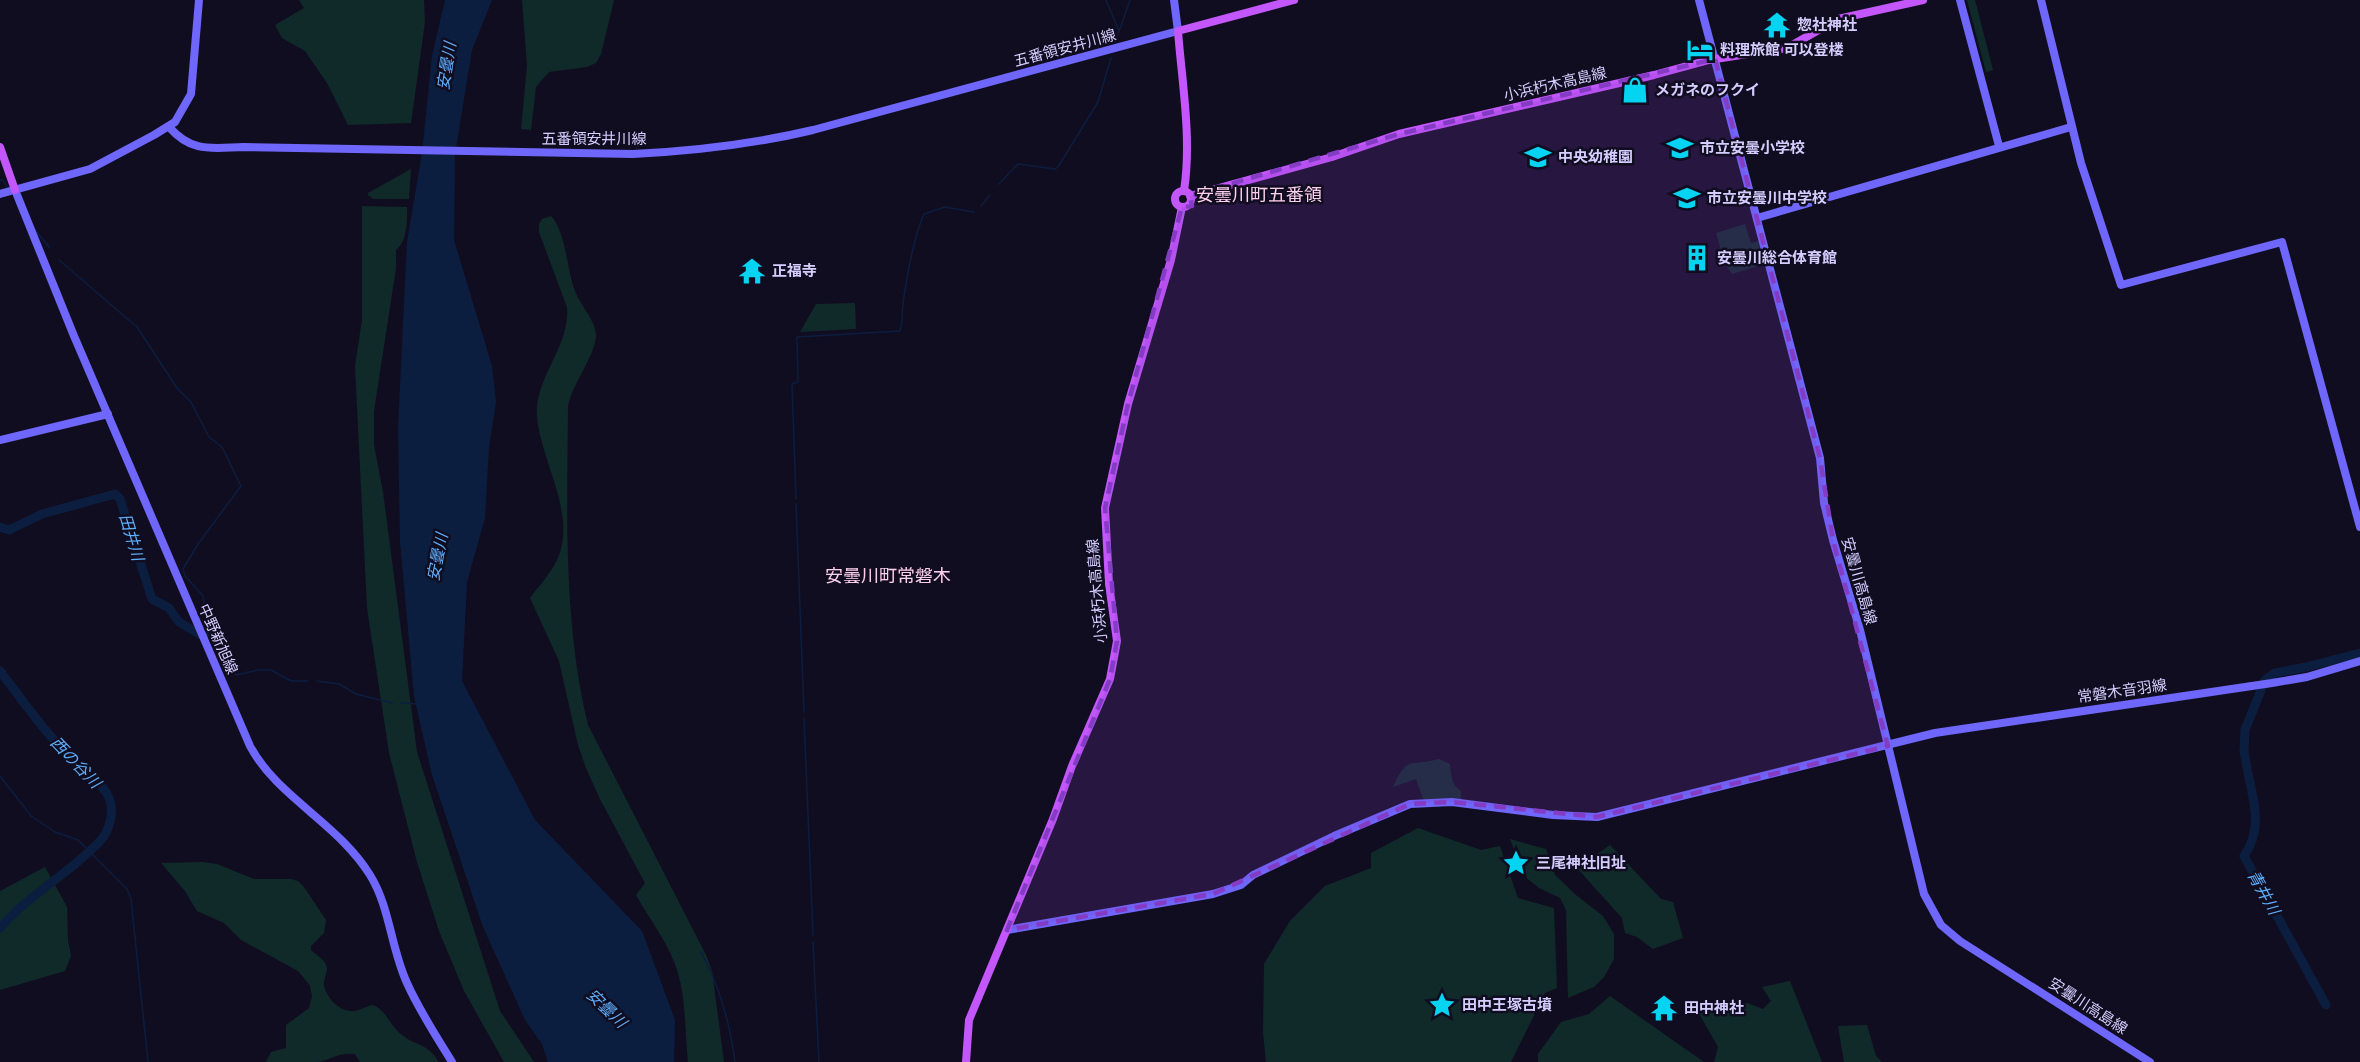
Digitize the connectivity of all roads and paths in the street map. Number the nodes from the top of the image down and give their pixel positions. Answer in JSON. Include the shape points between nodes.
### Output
{"nodes":[{"id":1,"x":200,"y":0,"type":"edge"},
{"id":2,"x":1174,"y":0,"type":"edge"},
{"id":3,"x":1294,"y":0,"type":"edge"},
{"id":4,"x":1699,"y":0,"type":"edge"},
{"id":5,"x":1923,"y":0,"type":"edge"},
{"id":6,"x":1960,"y":0,"type":"edge"},
{"id":7,"x":2041,"y":0,"type":"edge"},
{"id":8,"x":1178,"y":31,"type":"junction"},
{"id":9,"x":1715,"y":59,"type":"junction"},
{"id":10,"x":169,"y":127,"type":"junction"},
{"id":11,"x":2071,"y":127,"type":"junction"},
{"id":12,"x":1999,"y":146,"type":"junction"},
{"id":13,"x":0,"y":147,"type":"edge"},
{"id":14,"x":15,"y":190,"type":"junction"},
{"id":15,"x":0,"y":194,"type":"edge"},
{"id":16,"x":1187,"y":194,"type":"junction"},
{"id":17,"x":1182,"y":207,"type":"junction"},
{"id":18,"x":1757,"y":218,"type":"junction"},
{"id":19,"x":108,"y":414,"type":"junction"},
{"id":20,"x":0,"y":440,"type":"edge"},
{"id":21,"x":2360,"y":527,"type":"edge"},
{"id":22,"x":2360,"y":661,"type":"edge"},
{"id":23,"x":1888,"y":746,"type":"junction"},
{"id":24,"x":1007,"y":930,"type":"junction"},
{"id":25,"x":452,"y":1062,"type":"edge"},
{"id":26,"x":966,"y":1062,"type":"edge"},
{"id":27,"x":2150,"y":1062,"type":"edge"}],
"edges":[{"from":1,"to":10,"type":"main road","via":[[191,94],[182,113]]},
{"from":2,"to":8,"type":"main road"},
{"from":3,"to":8,"type":"main road"},
{"from":4,"to":9,"type":"main road","name":"安曇川高島線"},
{"from":5,"to":9,"type":"main road","name":"小浜朽木高島線","via":[[1838,19],[1787,48]]},
{"from":6,"to":12,"type":"main road"},
{"from":7,"to":11,"type":"main road"},
{"from":8,"to":10,"type":"main road","name":"五番領安井川線","via":[[787,137],[696,151],[206,148],[192,146]]},
{"from":8,"to":16,"type":"main road","name":"小浜朽木高島線"},
{"from":9,"to":16,"type":"main road","name":"小浜朽木高島線","via":[[1399,134],[1324,159]]},
{"from":9,"to":18,"type":"main road","name":"安曇川高島線"},
{"from":10,"to":14,"type":"main road","via":[[90,169]]},
{"from":11,"to":12,"type":"main road"},
{"from":11,"to":21,"type":"main road","via":[[2121,285],[2282,242]]},
{"from":12,"to":18,"type":"main road"},
{"from":13,"to":14,"type":"main road"},
{"from":14,"to":15,"type":"main road"},
{"from":14,"to":19,"type":"main road","name":"中野新旭線"},
{"from":16,"to":17,"type":"main road","name":"小浜朽木高島線","via":[[1189,204]]},
{"from":16,"to":17,"type":"main road","name":"小浜朽木高島線","via":[[1177,193],[1175,198]]},
{"from":17,"to":24,"type":"main road","name":"小浜朽木高島線","via":[[1171,260],[1128,404],[1105,508],[1117,641],[1110,679]]},
{"from":18,"to":23,"type":"main road","name":"安曇川高島線","via":[[1820,458],[1824,503],[1833,540]]},
{"from":19,"to":20,"type":"main road"},
{"from":19,"to":25,"type":"main road","name":"中野新旭線","via":[[250,746],[270,773],[351,847],[371,876],[406,982]]},
{"from":22,"to":23,"type":"main road","name":"常磐木音羽線","via":[[2307,677],[1935,733]]},
{"from":23,"to":24,"type":"main road","name":"常磐木音羽線","via":[[1597,817],[1452,802],[1410,804],[1334,836],[1241,885],[1213,894]]},
{"from":23,"to":27,"type":"main road","name":"安曇川高島線","via":[[1919,880],[1941,925]]},
{"from":24,"to":26,"type":"main road","name":"小浜朽木高島線","via":[[969,1020]]}]}
